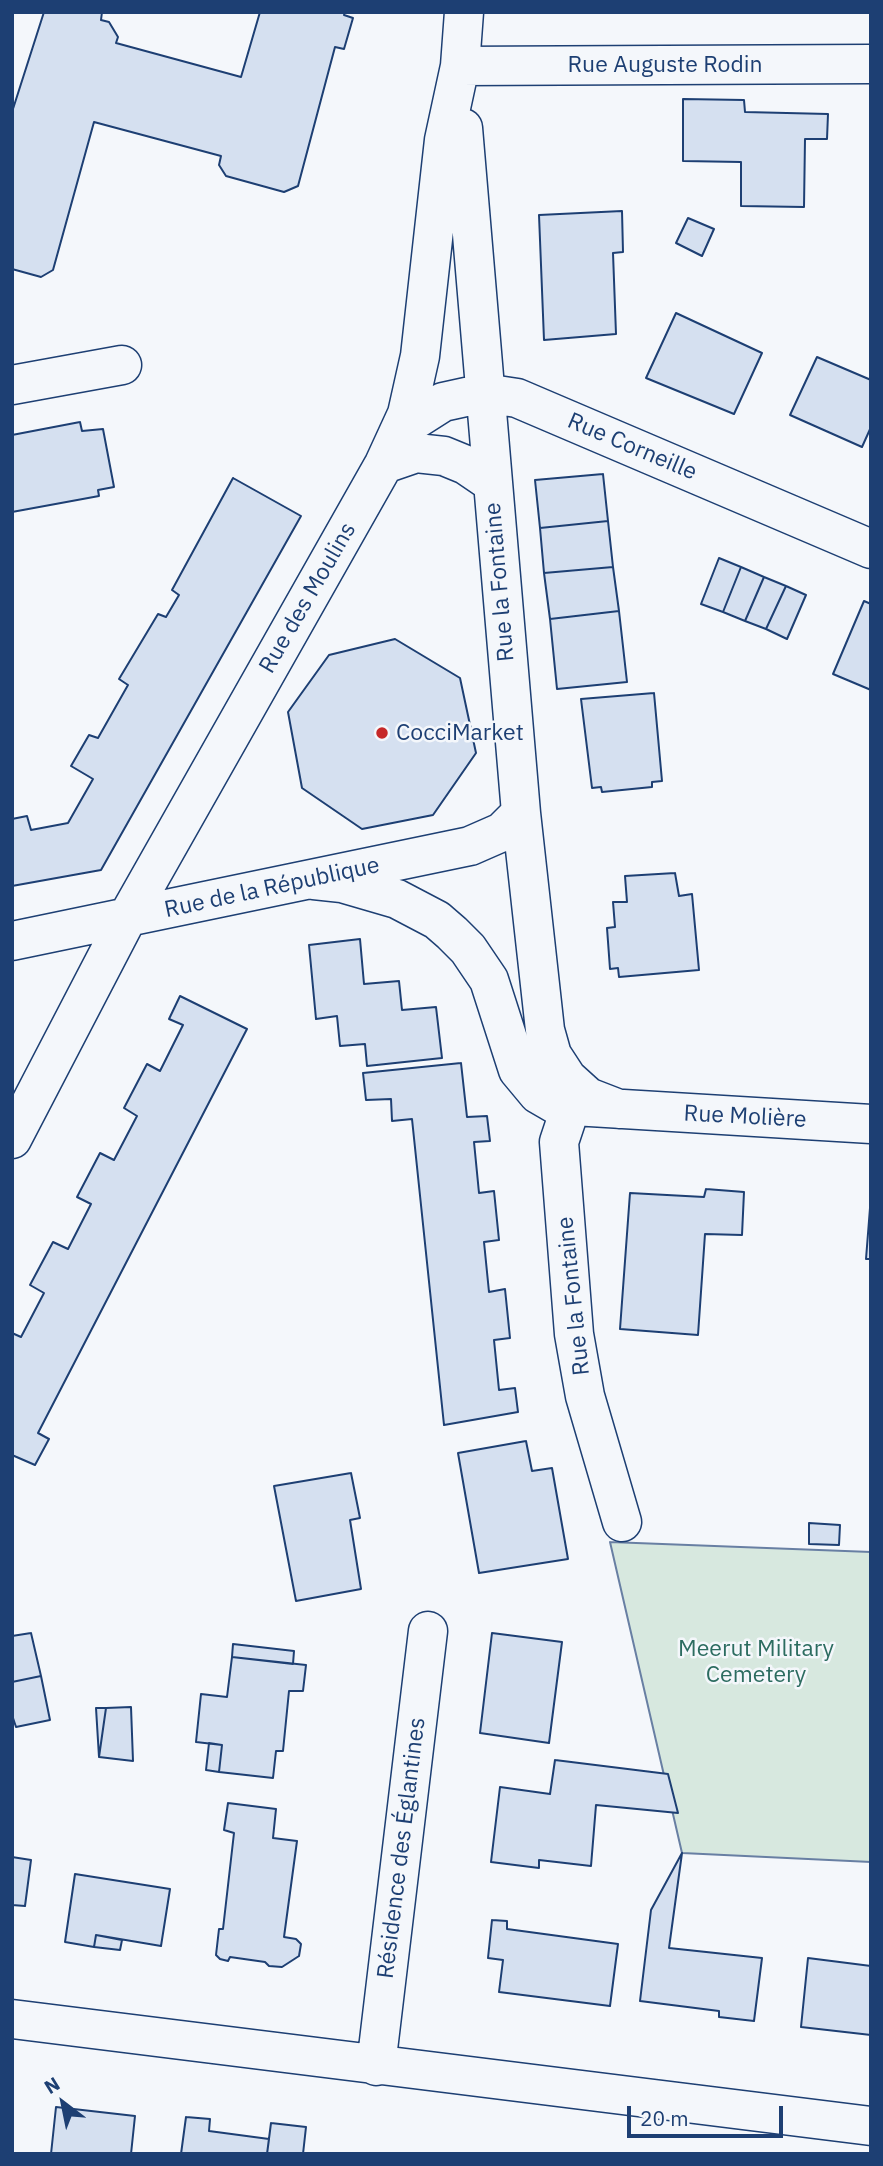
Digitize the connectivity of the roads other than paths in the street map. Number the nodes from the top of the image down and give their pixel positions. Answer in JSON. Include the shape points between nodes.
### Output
{"nodes":[{"id":1,"x":464,"y":12,"type":"edge"},
{"id":2,"x":871,"y":64,"type":"edge"},
{"id":3,"x":460,"y":66,"type":"junction"},
{"id":4,"x":122,"y":365,"type":"dead end"},
{"id":5,"x":12,"y":385,"type":"edge"},
{"id":6,"x":484,"y":393,"type":"junction"},
{"id":7,"x":390,"y":451,"type":"junction"},
{"id":8,"x":491,"y":482,"type":"junction"},
{"id":9,"x":871,"y":549,"type":"edge"},
{"id":10,"x":521,"y":813,"type":"junction"},
{"id":11,"x":314,"y":880,"type":"junction"},
{"id":12,"x":127,"y":918,"type":"junction"},
{"id":13,"x":12,"y":940,"type":"edge"},
{"id":14,"x":573,"y":1098,"type":"junction"},
{"id":15,"x":619,"y":1109,"type":"joint"},
{"id":16,"x":871,"y":1124,"type":"edge"},
{"id":17,"x":12,"y":1139,"type":"edge"},
{"id":18,"x":622,"y":1522,"type":"dead end"},
{"id":19,"x":428,"y":1631,"type":"dead end"},
{"id":20,"x":12,"y":2019,"type":"edge"},
{"id":21,"x":376,"y":2066,"type":"junction"},
{"id":22,"x":871,"y":2126,"type":"edge"}],
"edges":[{"from":1,"to":3,"type":"street","name":"Rue des Moulins"},
{"from":2,"to":3,"type":"street","name":"Rue Auguste Rodin"},
{"from":3,"to":6,"type":"street","name":"Rue la Fontaine"},
{"from":3,"to":7,"type":"street","name":"Rue des Moulins","via":[[444,140],[414,390]]},
{"from":4,"to":5,"type":"street"},
{"from":6,"to":7,"type":"street","name":"Rue Corneille","via":[[427,410]]},
{"from":6,"to":8,"type":"street","name":"Rue la Fontaine"},
{"from":6,"to":9,"type":"street","name":"Rue Corneille","via":[[517,398]]},
{"from":7,"to":8,"type":"street","via":[[444,456]]},
{"from":7,"to":12,"type":"street","name":"Rue des Moulins"},
{"from":8,"to":10,"type":"street","name":"Rue la Fontaine"},
{"from":10,"to":11,"type":"street","name":"Rue de la République","via":[[502,832],[482,842]]},
{"from":10,"to":14,"type":"street","name":"Rue la Fontaine","via":[[545,1030]]},
{"from":11,"to":12,"type":"street","name":"Rue de la République"},
{"from":11,"to":14,"type":"street","name":"Rue la Fontaine","via":[[397,899],[437,920],[468,949],[489,980],[518,1070],[538,1094]]},
{"from":12,"to":13,"type":"street","name":"Rue de la République"},
{"from":12,"to":17,"type":"street","name":"Rue des Moulins"},
{"from":14,"to":15,"type":"street","name":"Rue la Fontaine","via":[[588,1097]]},
{"from":14,"to":18,"type":"street","name":"Rue la Fontaine","via":[[559,1142],[574,1334],[585,1396]]},
{"from":15,"to":16,"type":"street","name":"Rue Molière"},
{"from":19,"to":21,"type":"street","name":"Résidence des Églantines"},
{"from":20,"to":21,"type":"street"},
{"from":21,"to":22,"type":"street"}]}
